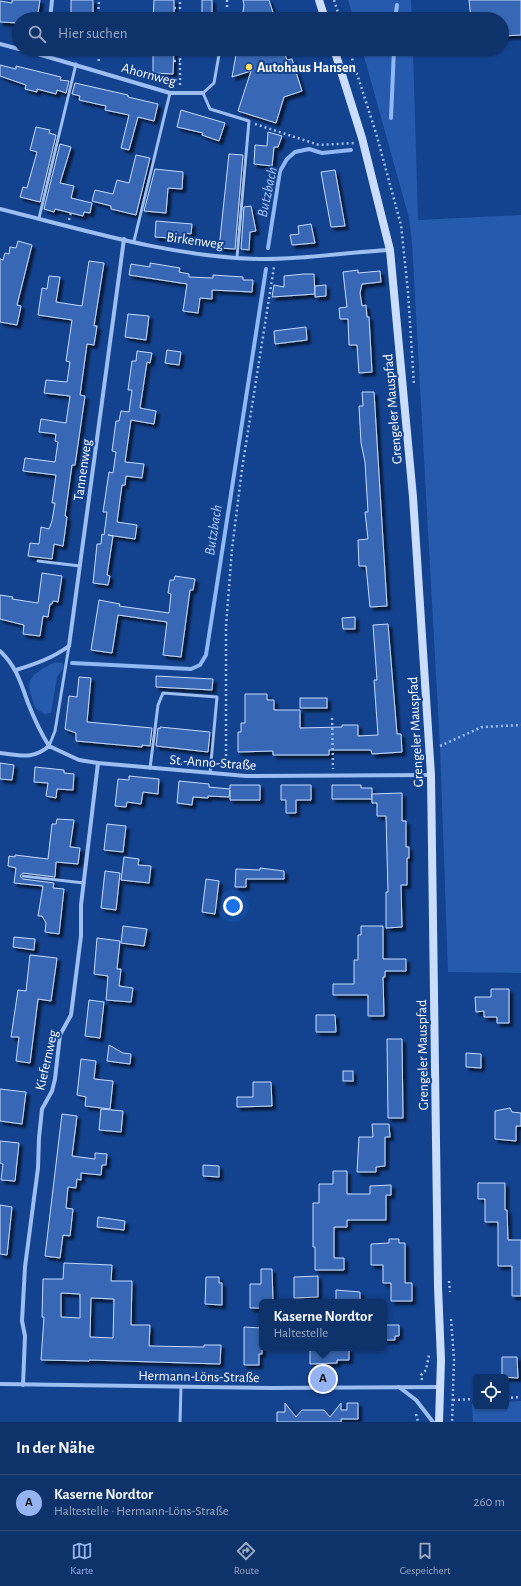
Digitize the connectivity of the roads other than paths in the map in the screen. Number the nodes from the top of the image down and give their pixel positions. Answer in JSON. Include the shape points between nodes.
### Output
{"nodes":[{"id":1,"x":52,"y":0,"type":"edge"},
{"id":2,"x":319,"y":0,"type":"edge"},
{"id":3,"x":51,"y":12,"type":"edge"},
{"id":4,"x":323,"y":12,"type":"edge"},
{"id":5,"x":0,"y":44,"type":"edge"},
{"id":6,"x":12,"y":47,"type":"edge"},
{"id":7,"x":46,"y":56,"type":"edge"},
{"id":8,"x":219,"y":56,"type":"edge"},
{"id":9,"x":336,"y":56,"type":"edge"},
{"id":10,"x":76,"y":64,"type":"junction"},
{"id":11,"x":170,"y":93,"type":"junction"},
{"id":12,"x":203,"y":93,"type":"junction"},
{"id":13,"x":0,"y":209,"type":"edge"},
{"id":14,"x":38,"y":218,"type":"junction"},
{"id":15,"x":124,"y":239,"type":"junction"},
{"id":16,"x":134,"y":241,"type":"junction"},
{"id":17,"x":390,"y":250,"type":"junction"},
{"id":18,"x":236,"y":257,"type":"junction"},
{"id":19,"x":38,"y":561,"type":"dead end"},
{"id":20,"x":80,"y":566,"type":"junction"},
{"id":21,"x":69,"y":646,"type":"junction"},
{"id":22,"x":0,"y":651,"type":"edge"},
{"id":23,"x":16,"y":670,"type":"junction"},
{"id":24,"x":49,"y":746,"type":"junction"},
{"id":25,"x":0,"y":753,"type":"edge"},
{"id":26,"x":98,"y":764,"type":"junction"},
{"id":27,"x":150,"y":768,"type":"junction"},
{"id":28,"x":210,"y":773,"type":"junction"},
{"id":29,"x":431,"y":775,"type":"junction"},
{"id":30,"x":23,"y":876,"type":"dead end"},
{"id":31,"x":84,"y":883,"type":"junction"},
{"id":32,"x":0,"y":1384,"type":"edge"},
{"id":33,"x":23,"y":1385,"type":"junction"},
{"id":34,"x":181,"y":1387,"type":"junction"},
{"id":35,"x":398,"y":1387,"type":"junction"},
{"id":36,"x":441,"y":1387,"type":"junction"},
{"id":37,"x":180,"y":1422,"type":"edge"},
{"id":38,"x":433,"y":1422,"type":"edge"},
{"id":39,"x":439,"y":1422,"type":"edge"}],
"edges":[{"from":1,"to":3,"type":"street"},
{"from":2,"to":4,"type":"main road"},
{"from":5,"to":6,"type":"street","name":"Ahornweg"},
{"from":7,"to":10,"type":"street","name":"Ahornweg"},
{"from":8,"to":12,"type":"lane","via":[[214,83]]},
{"from":9,"to":17,"type":"main road","name":"Grengeler Mauspfad","via":[[362,138]]},
{"from":10,"to":11,"type":"street","name":"Ahornweg"},
{"from":10,"to":14,"type":"lane"},
{"from":11,"to":12,"type":"street","name":"Ahornweg"},
{"from":11,"to":16,"type":"lane"},
{"from":12,"to":18,"type":"lane","via":[[210,108],[248,122]]},
{"from":13,"to":14,"type":"street","name":"Birkenweg"},
{"from":14,"to":15,"type":"street","name":"Birkenweg"},
{"from":15,"to":16,"type":"street","name":"Birkenweg"},
{"from":15,"to":20,"type":"street","name":"Tannenweg"},
{"from":16,"to":18,"type":"street","name":"Birkenweg","via":[[188,252]]},
{"from":17,"to":18,"type":"street","name":"Birkenweg","via":[[334,256]]},
{"from":17,"to":29,"type":"main road","name":"Grengeler Mauspfad","via":[[413,497]]},
{"from":19,"to":20,"type":"lane"},
{"from":20,"to":21,"type":"street","name":"Tannenweg"},
{"from":21,"to":23,"type":"street","via":[[42,662]]},
{"from":21,"to":24,"type":"lane","via":[[55,731]]},
{"from":22,"to":23,"type":"street"},
{"from":23,"to":24,"type":"street","via":[[32,713]]},
{"from":24,"to":25,"type":"street","via":[[33,756]]},
{"from":24,"to":26,"type":"street","name":"St.-Anno-Straße","via":[[79,760]]},
{"from":26,"to":27,"type":"street","name":"St.-Anno-Straße"},
{"from":26,"to":31,"type":"street","name":"Kiefernweg"},
{"from":27,"to":28,"type":"street","name":"St.-Anno-Straße"},
{"from":27,"to":28,"type":"lane","via":[[158,705],[163,693],[217,697]]},
{"from":28,"to":29,"type":"street","name":"St.-Anno-Straße"},
{"from":29,"to":36,"type":"main road","name":"Grengeler Mauspfad"},
{"from":30,"to":31,"type":"lane"},
{"from":31,"to":33,"type":"street","name":"Kiefernweg","via":[[71,1016],[60,1035],[52,1091],[42,1109],[38,1168],[25,1267],[22,1321],[25,1336]]},
{"from":32,"to":33,"type":"street","name":"Hermann-Löns-Straße"},
{"from":33,"to":34,"type":"street","name":"Hermann-Löns-Straße"},
{"from":34,"to":35,"type":"street","name":"Hermann-Löns-Straße"},
{"from":34,"to":37,"type":"lane"},
{"from":35,"to":36,"type":"street","name":"Hermann-Löns-Straße"},
{"from":35,"to":38,"type":"street","via":[[420,1405]]},
{"from":36,"to":39,"type":"main road","name":"Grengeler Mauspfad"}]}
